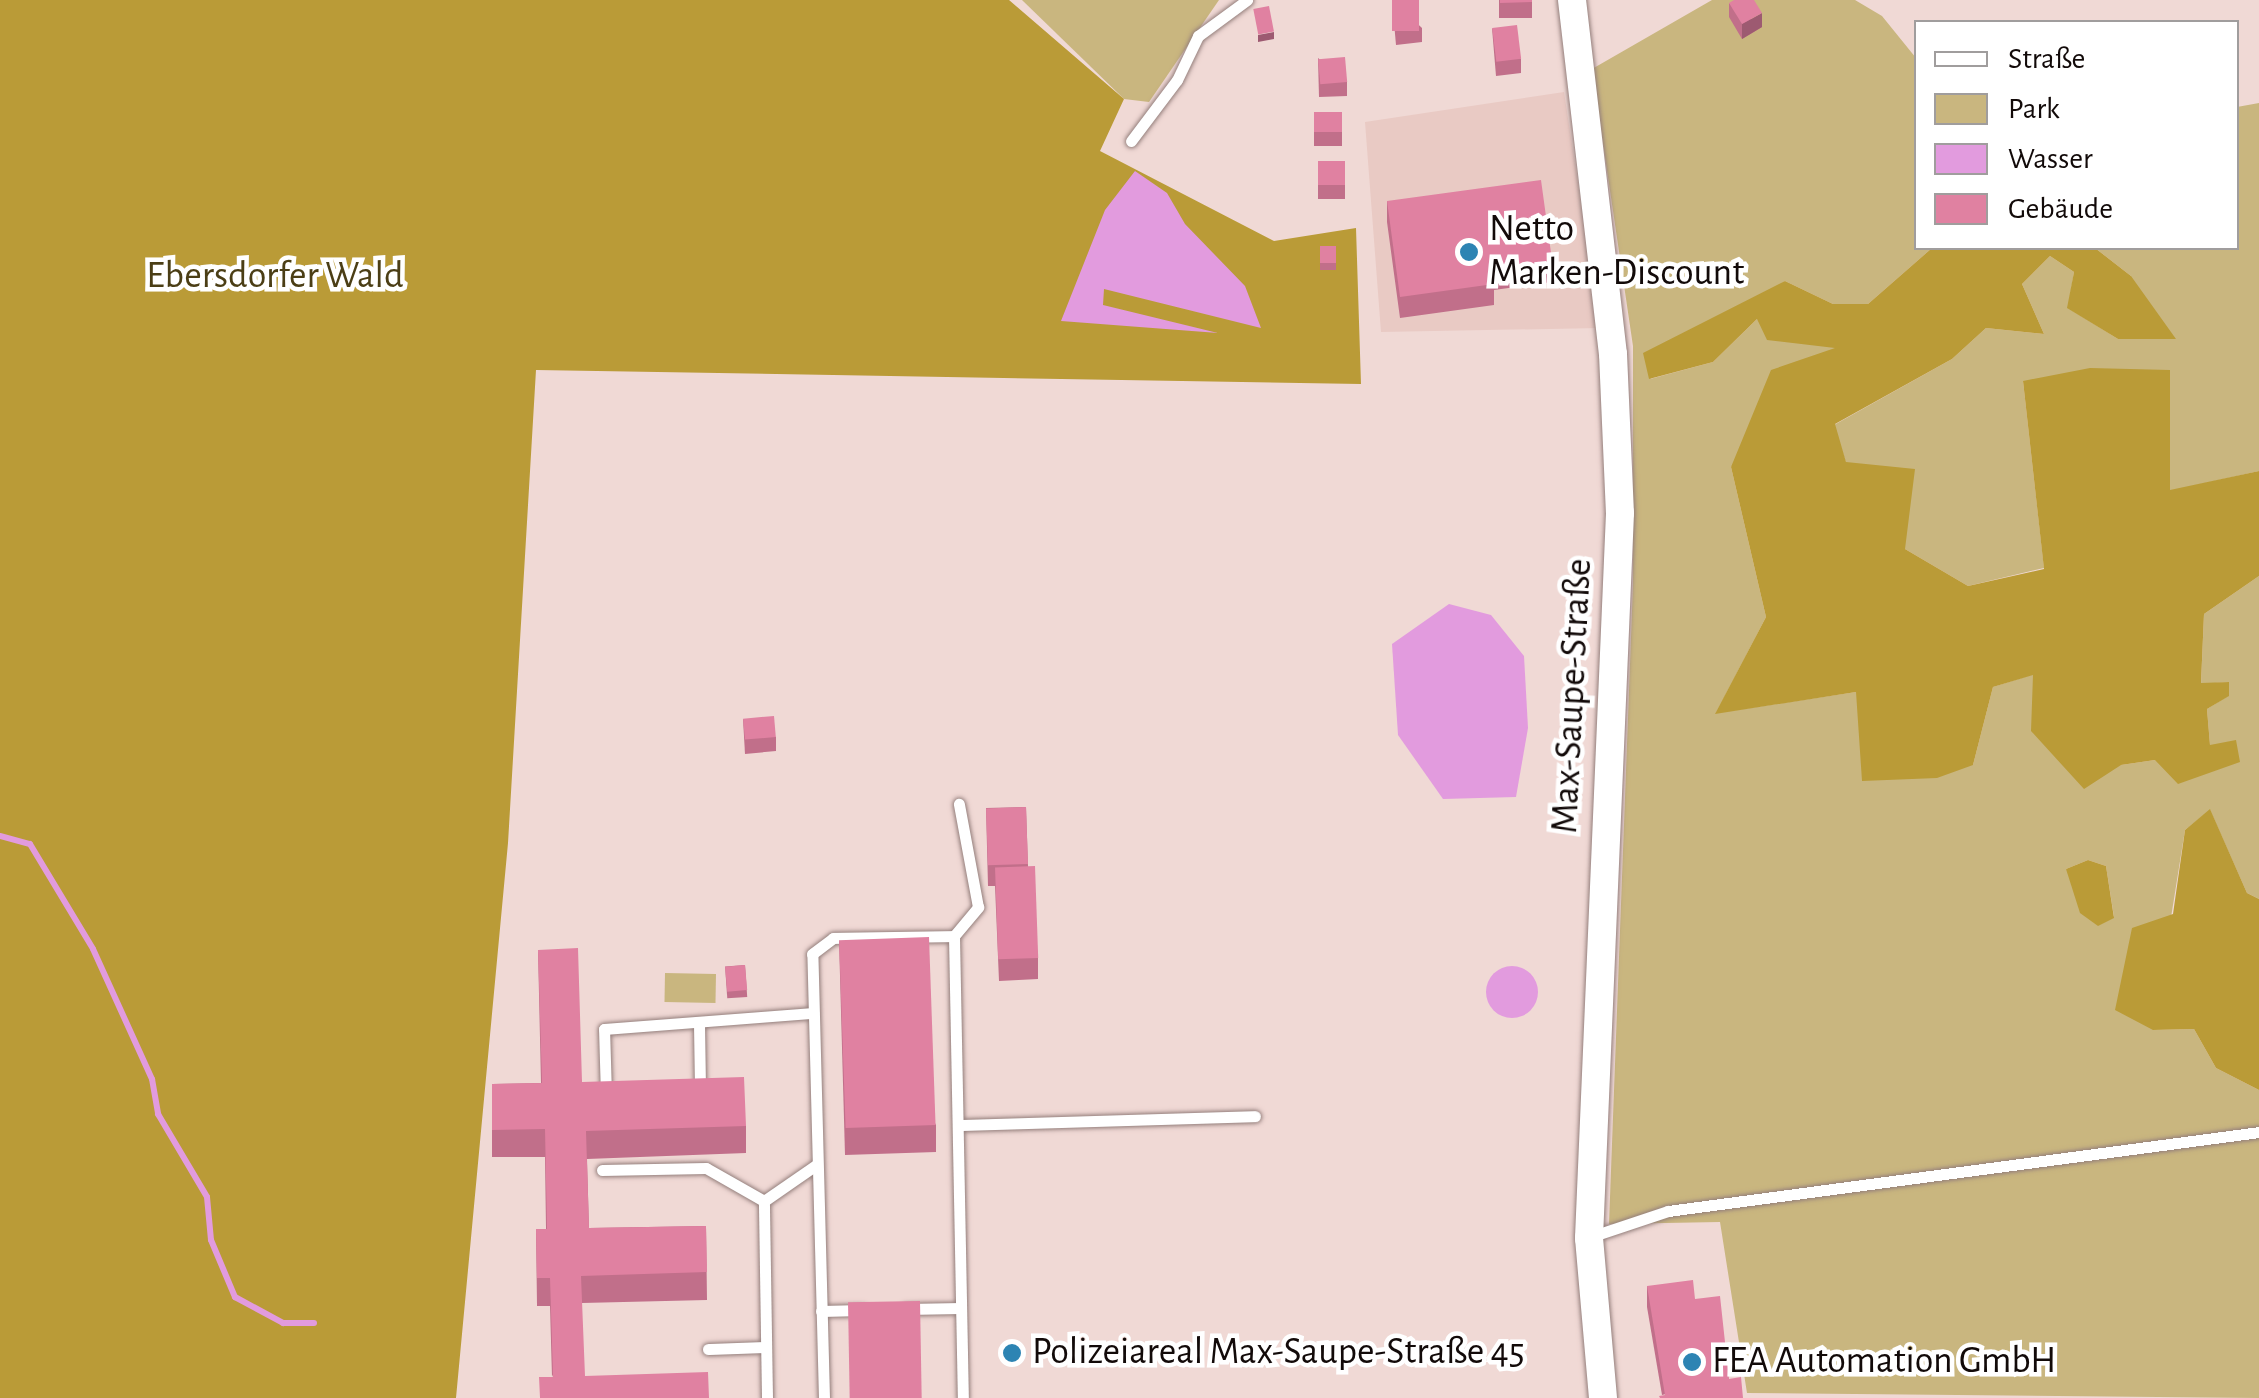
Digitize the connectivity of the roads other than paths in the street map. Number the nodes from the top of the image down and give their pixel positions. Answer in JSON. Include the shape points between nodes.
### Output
{"nodes":[{"id":1,"x":1247,"y":0,"type":"edge"},
{"id":2,"x":1572,"y":0,"type":"edge"},
{"id":3,"x":1131,"y":141,"type":"dead end"},
{"id":4,"x":958,"y":804,"type":"dead end"},
{"id":5,"x":954,"y":936,"type":"junction"},
{"id":6,"x":813,"y":1013,"type":"junction"},
{"id":7,"x":700,"y":1024,"type":"junction"},
{"id":8,"x":681,"y":1093,"type":"edge"},
{"id":9,"x":624,"y":1096,"type":"edge"},
{"id":10,"x":1256,"y":1116,"type":"dead end"},
{"id":11,"x":958,"y":1125,"type":"junction"},
{"id":12,"x":2259,"y":1132,"type":"edge"},
{"id":13,"x":816,"y":1165,"type":"junction"},
{"id":14,"x":602,"y":1170,"type":"dead end"},
{"id":15,"x":764,"y":1201,"type":"junction"},
{"id":16,"x":1589,"y":1238,"type":"junction"},
{"id":17,"x":961,"y":1308,"type":"junction"},
{"id":18,"x":872,"y":1310,"type":"edge"},
{"id":19,"x":890,"y":1310,"type":"edge"},
{"id":20,"x":822,"y":1311,"type":"junction"},
{"id":21,"x":766,"y":1346,"type":"junction"},
{"id":22,"x":708,"y":1348,"type":"dead end"},
{"id":23,"x":767,"y":1398,"type":"edge"},
{"id":24,"x":824,"y":1398,"type":"edge"},
{"id":25,"x":963,"y":1398,"type":"edge"},
{"id":26,"x":1603,"y":1398,"type":"edge"}],
"edges":[{"from":1,"to":3,"type":"lane","via":[[1198,36],[1177,80]]},
{"from":2,"to":16,"type":"street","name":"Max-Saupe-Straße","via":[[1613,354],[1620,514]]},
{"from":4,"to":5,"type":"lane","via":[[978,908]]},
{"from":5,"to":6,"type":"lane","via":[[834,938],[812,954]]},
{"from":5,"to":11,"type":"lane"},
{"from":6,"to":7,"type":"lane"},
{"from":6,"to":13,"type":"lane"},
{"from":7,"to":8,"type":"lane","via":[[700,1092]]},
{"from":7,"to":9,"type":"lane","via":[[604,1029],[606,1096]]},
{"from":10,"to":11,"type":"lane"},
{"from":11,"to":17,"type":"lane"},
{"from":12,"to":16,"type":"lane","via":[[1668,1211]]},
{"from":13,"to":15,"type":"lane"},
{"from":13,"to":20,"type":"lane"},
{"from":14,"to":15,"type":"lane","via":[[706,1168]]},
{"from":15,"to":21,"type":"lane"},
{"from":16,"to":26,"type":"street","name":"Max-Saupe-Straße"},
{"from":17,"to":19,"type":"lane"},
{"from":17,"to":25,"type":"lane"},
{"from":18,"to":20,"type":"lane"},
{"from":20,"to":24,"type":"lane"},
{"from":21,"to":22,"type":"lane"},
{"from":21,"to":23,"type":"lane"}]}
